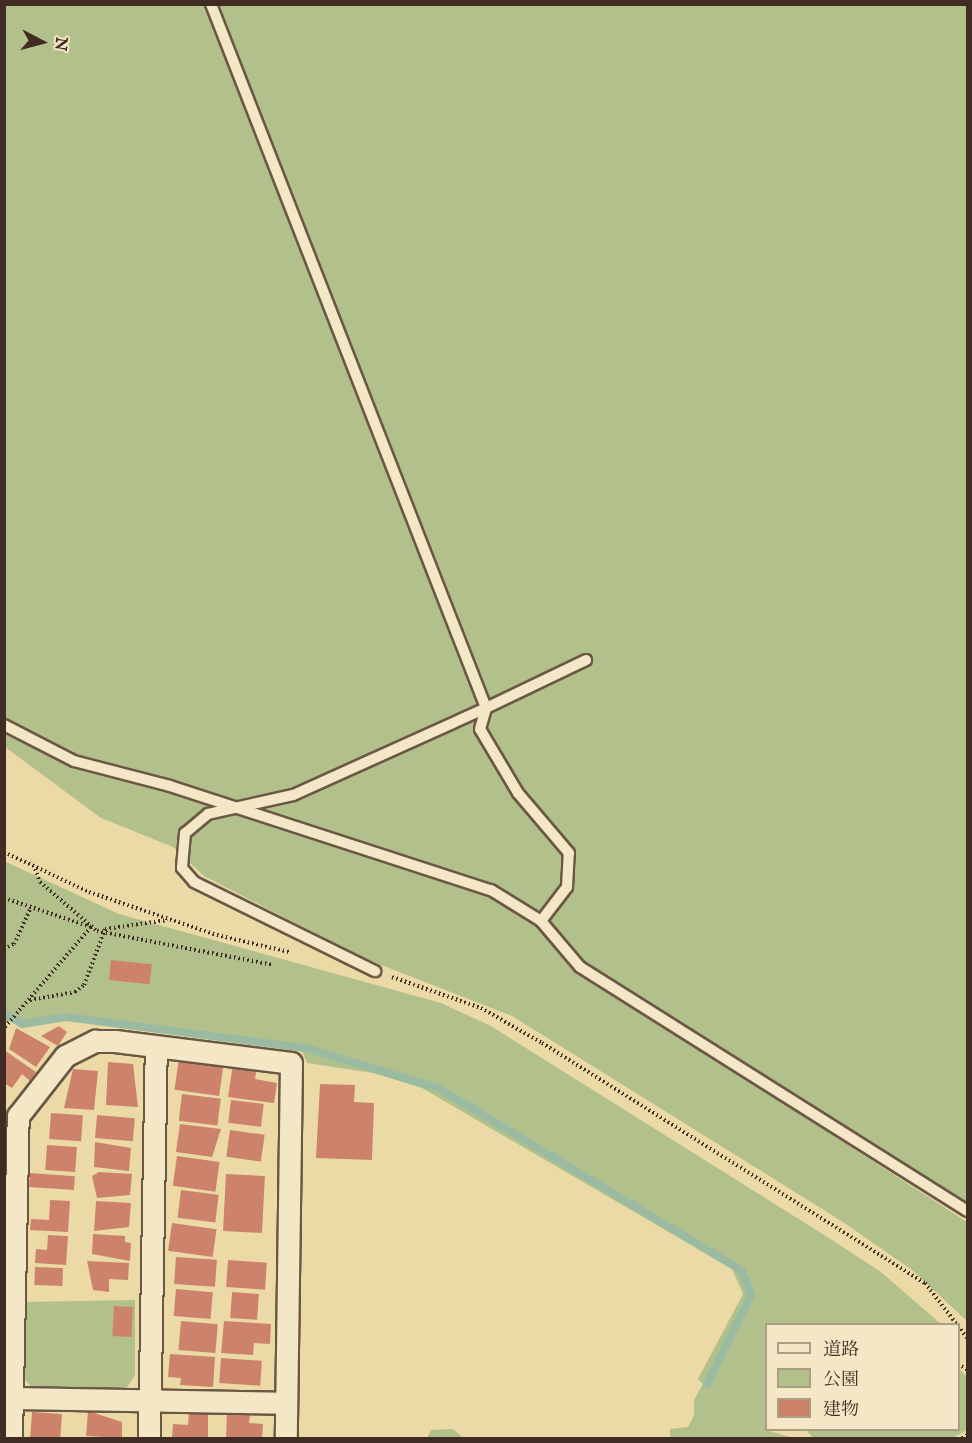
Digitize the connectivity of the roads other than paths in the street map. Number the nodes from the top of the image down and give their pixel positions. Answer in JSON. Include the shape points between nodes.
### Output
{"nodes":[{"id":1,"x":211,"y":4,"type":"edge"},
{"id":2,"x":586,"y":660,"type":"dead end"},
{"id":3,"x":486,"y":708,"type":"junction"},
{"id":4,"x":4,"y":725,"type":"edge"},
{"id":5,"x":233,"y":808,"type":"junction"},
{"id":6,"x":541,"y":921,"type":"junction"},
{"id":7,"x":375,"y":971,"type":"road end"},
{"id":8,"x":156,"y":1047,"type":"junction"},
{"id":9,"x":11,"y":1111,"type":"edge"},
{"id":10,"x":968,"y":1211,"type":"edge"},
{"id":11,"x":11,"y":1398,"type":"junction"},
{"id":12,"x":150,"y":1401,"type":"junction"},
{"id":13,"x":286,"y":1403,"type":"junction"},
{"id":14,"x":11,"y":1438,"type":"edge"},
{"id":15,"x":149,"y":1438,"type":"edge"},
{"id":16,"x":286,"y":1438,"type":"edge"}],
"edges":[{"from":1,"to":3,"type":"lane"},
{"from":2,"to":3,"type":"lane"},
{"from":3,"to":5,"type":"lane","via":[[293,795]]},
{"from":3,"to":6,"type":"lane","via":[[480,729],[518,793],[569,853],[567,887]]},
{"from":4,"to":5,"type":"lane","via":[[74,761]]},
{"from":5,"to":6,"type":"lane","via":[[490,890]]},
{"from":5,"to":7,"type":"lane","via":[[208,814],[185,833],[182,868],[194,882]]},
{"from":6,"to":10,"type":"lane","via":[[580,967]]},
{"from":8,"to":9,"type":"street","via":[[95,1041],[65,1056]]},
{"from":8,"to":12,"type":"street"},
{"from":8,"to":13,"type":"street","via":[[291,1063]]},
{"from":9,"to":11,"type":"street"},
{"from":11,"to":12,"type":"street"},
{"from":11,"to":14,"type":"street"},
{"from":12,"to":13,"type":"street"},
{"from":12,"to":15,"type":"street"},
{"from":13,"to":16,"type":"street"}]}
